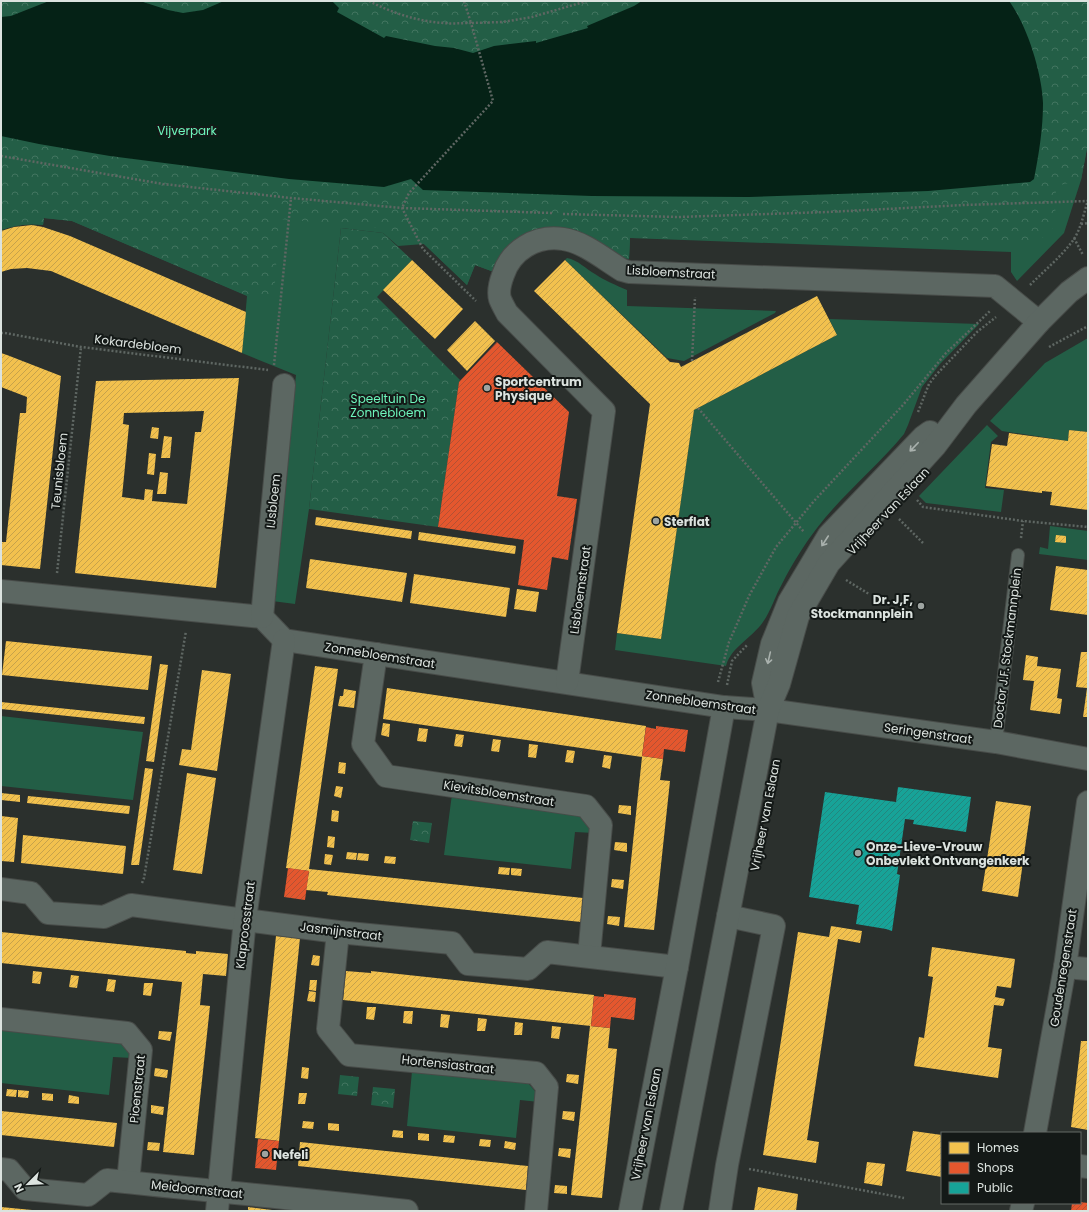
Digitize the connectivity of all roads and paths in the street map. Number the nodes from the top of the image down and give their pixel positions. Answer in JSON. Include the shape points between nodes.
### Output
{"nodes":[{"id":1,"x":369,"y":1,"type":"edge"},
{"id":2,"x":464,"y":1,"type":"edge"},
{"id":3,"x":587,"y":1,"type":"edge"},
{"id":4,"x":470,"y":23,"type":"junction"},
{"id":5,"x":1,"y":156,"type":"edge"},
{"id":6,"x":291,"y":198,"type":"junction"},
{"id":7,"x":1088,"y":200,"type":"edge"},
{"id":8,"x":402,"y":208,"type":"junction"},
{"id":9,"x":553,"y":214,"type":"dead end"},
{"id":10,"x":561,"y":214,"type":"dead end"},
{"id":11,"x":1088,"y":223,"type":"edge"},
{"id":12,"x":1074,"y":238,"type":"dead end"},
{"id":13,"x":1086,"y":268,"type":"edge"},
{"id":14,"x":695,"y":274,"type":"junction"},
{"id":15,"x":1008,"y":295,"type":"junction"},
{"id":16,"x":500,"y":298,"type":"junction"},
{"id":17,"x":1039,"y":322,"type":"junction"},
{"id":18,"x":1088,"y":326,"type":"edge"},
{"id":19,"x":1,"y":333,"type":"edge"},
{"id":20,"x":81,"y":346,"type":"junction"},
{"id":21,"x":1047,"y":348,"type":"dead end"},
{"id":22,"x":692,"y":361,"type":"dead end"},
{"id":23,"x":279,"y":378,"type":"junction"},
{"id":24,"x":698,"y":408,"type":"dead end"},
{"id":25,"x":912,"y":496,"type":"dead end"},
{"id":26,"x":895,"y":515,"type":"dead end"},
{"id":27,"x":795,"y":523,"type":"junction"},
{"id":28,"x":1088,"y":527,"type":"edge"},
{"id":29,"x":923,"y":543,"type":"dead end"},
{"id":30,"x":1018,"y":555,"type":"dead end"},
{"id":31,"x":824,"y":556,"type":"junction"},
{"id":32,"x":1,"y":591,"type":"edge"},
{"id":33,"x":869,"y":594,"type":"dead end"},
{"id":34,"x":54,"y":597,"type":"junction"},
{"id":35,"x":189,"y":610,"type":"junction"},
{"id":36,"x":262,"y":617,"type":"junction"},
{"id":37,"x":284,"y":640,"type":"junction"},
{"id":38,"x":376,"y":654,"type":"junction"},
{"id":39,"x":567,"y":682,"type":"junction"},
{"id":40,"x":719,"y":706,"type":"junction"},
{"id":41,"x":768,"y":710,"type":"junction"},
{"id":42,"x":996,"y":742,"type":"junction"},
{"id":43,"x":1088,"y":759,"type":"edge"},
{"id":44,"x":1088,"y":802,"type":"edge"},
{"id":45,"x":1,"y":889,"type":"edge"},
{"id":46,"x":131,"y":905,"type":"junction"},
{"id":47,"x":728,"y":916,"type":"junction"},
{"id":48,"x":245,"y":919,"type":"junction"},
{"id":49,"x":338,"y":932,"type":"junction"},
{"id":50,"x":589,"y":956,"type":"junction"},
{"id":51,"x":677,"y":967,"type":"junction"},
{"id":52,"x":1065,"y":967,"type":"junction"},
{"id":53,"x":1088,"y":969,"type":"edge"},
{"id":54,"x":1,"y":1019,"type":"edge"},
{"id":55,"x":1035,"y":1132,"type":"edge"},
{"id":56,"x":727,"y":1164,"type":"junction"},
{"id":57,"x":1,"y":1169,"type":"edge"},
{"id":58,"x":128,"y":1182,"type":"junction"},
{"id":59,"x":904,"y":1198,"type":"dead end"},
{"id":60,"x":217,"y":1202,"type":"edge"},
{"id":61,"x":311,"y":1205,"type":"edge"},
{"id":62,"x":407,"y":1211,"type":"edge"},
{"id":63,"x":536,"y":1211,"type":"edge"},
{"id":64,"x":630,"y":1211,"type":"edge"},
{"id":65,"x":671,"y":1211,"type":"edge"},
{"id":66,"x":720,"y":1211,"type":"edge"}],
"edges":[{"from":1,"to":4,"type":"path","via":[[420,20],[443,24]]},
{"from":2,"to":4,"type":"path"},
{"from":3,"to":4,"type":"path","via":[[532,17],[503,22]]},
{"from":4,"to":8,"type":"path","via":[[493,101],[409,193]]},
{"from":5,"to":6,"type":"path","via":[[163,184]]},
{"from":6,"to":8,"type":"path"},
{"from":6,"to":23,"type":"path"},
{"from":7,"to":10,"type":"path","via":[[678,217]]},
{"from":7,"to":11,"type":"path","via":[[1081,224]]},
{"from":8,"to":9,"type":"path"},
{"from":8,"to":16,"type":"path","via":[[423,249],[479,304]]},
{"from":12,"to":13,"type":"path"},
{"from":13,"to":17,"type":"street","name":"Vrijheer van Eslaan","via":[[1069,292]]},
{"from":14,"to":15,"type":"street","name":"Lisbloemstraat","via":[[995,286]]},
{"from":14,"to":16,"type":"street","name":"Lisbloemstraat","via":[[629,272],[578,242],[548,239],[531,243],[514,255],[500,284]]},
{"from":14,"to":22,"type":"path"},
{"from":15,"to":17,"type":"street","name":"Lisbloemstraat"},
{"from":15,"to":27,"type":"path","via":[[946,353]]},
{"from":16,"to":39,"type":"street","name":"Lisbloemstraat","via":[[507,313],[604,411]]},
{"from":17,"to":31,"type":"street","name":"Vrijheer van Eslaan","via":[[966,405],[935,446]]},
{"from":18,"to":21,"type":"path"},
{"from":19,"to":20,"type":"path","name":"Kokardebloem"},
{"from":20,"to":23,"type":"path","name":"Kokardebloem"},
{"from":20,"to":34,"type":"path","name":"Teunisbloem"},
{"from":23,"to":36,"type":"street","name":"IJsbloem"},
{"from":24,"to":27,"type":"path"},
{"from":25,"to":28,"type":"path","via":[[923,507]]},
{"from":26,"to":29,"type":"path"},
{"from":27,"to":31,"type":"path"},
{"from":27,"to":40,"type":"path","via":[[776,547],[736,624],[729,642]]},
{"from":30,"to":42,"type":"lane","name":"Doctor J.F. Stockmannplein"},
{"from":31,"to":33,"type":"path","via":[[835,574]]},
{"from":31,"to":41,"type":"street","name":"Vrijheer van Eslaan","via":[[798,616],[779,684]]},
{"from":32,"to":34,"type":"street"},
{"from":34,"to":35,"type":"street","via":[[141,598]]},
{"from":35,"to":36,"type":"street"},
{"from":35,"to":46,"type":"path","via":[[144,878]]},
{"from":36,"to":37,"type":"street"},
{"from":37,"to":38,"type":"street","name":"Zonnebloemstraat"},
{"from":37,"to":48,"type":"street","name":"Klaproosstraat"},
{"from":38,"to":39,"type":"street","name":"Zonnebloemstraat"},
{"from":38,"to":50,"type":"street","name":"Kievitsbloemstraat","via":[[363,744],[386,776],[586,806],[601,825]]},
{"from":39,"to":40,"type":"street","name":"Zonnebloemstraat"},
{"from":40,"to":41,"type":"street","name":"Zonnebloemstraat"},
{"from":40,"to":51,"type":"street","name":"Vrijheer van Eslaan"},
{"from":41,"to":42,"type":"street","name":"Seringenstraat"},
{"from":41,"to":47,"type":"street","name":"Vrijheer van Eslaan"},
{"from":42,"to":43,"type":"street","name":"Seringenstraat"},
{"from":44,"to":52,"type":"street","name":"Goudenregenstraat"},
{"from":45,"to":46,"type":"street","via":[[31,892],[48,913],[104,917]]},
{"from":46,"to":48,"type":"street","name":"Jasmijnstraat"},
{"from":47,"to":56,"type":"street","via":[[774,926]]},
{"from":47,"to":65,"type":"street","name":"Vrijheer van Eslaan"},
{"from":48,"to":49,"type":"street","name":"Jasmijnstraat"},
{"from":48,"to":60,"type":"street","name":"Klaproosstraat"},
{"from":49,"to":50,"type":"street","name":"Jasmijnstraat","via":[[452,943],[468,964],[528,969],[547,952]]},
{"from":49,"to":63,"type":"street","name":"Hortensiastraat","via":[[328,1028],[349,1055],[536,1073],[547,1087]]},
{"from":50,"to":51,"type":"street","name":"Jasmijnstraat"},
{"from":51,"to":64,"type":"street","name":"Vrijheer van Eslaan"},
{"from":52,"to":53,"type":"street"},
{"from":52,"to":55,"type":"street","name":"Goudenregenstraat"},
{"from":54,"to":58,"type":"street","name":"Pioenstraat","via":[[127,1032],[141,1050]]},
{"from":56,"to":59,"type":"path"},
{"from":56,"to":66,"type":"street"},
{"from":57,"to":58,"type":"street","name":"Meidoornstraat","via":[[9,1170],[25,1189],[88,1195],[107,1180]]},
{"from":58,"to":60,"type":"street","name":"Meidoornstraat"},
{"from":60,"to":61,"type":"street","name":"Meidoornstraat"},
{"from":61,"to":62,"type":"street","name":"Meidoornstraat"}]}
